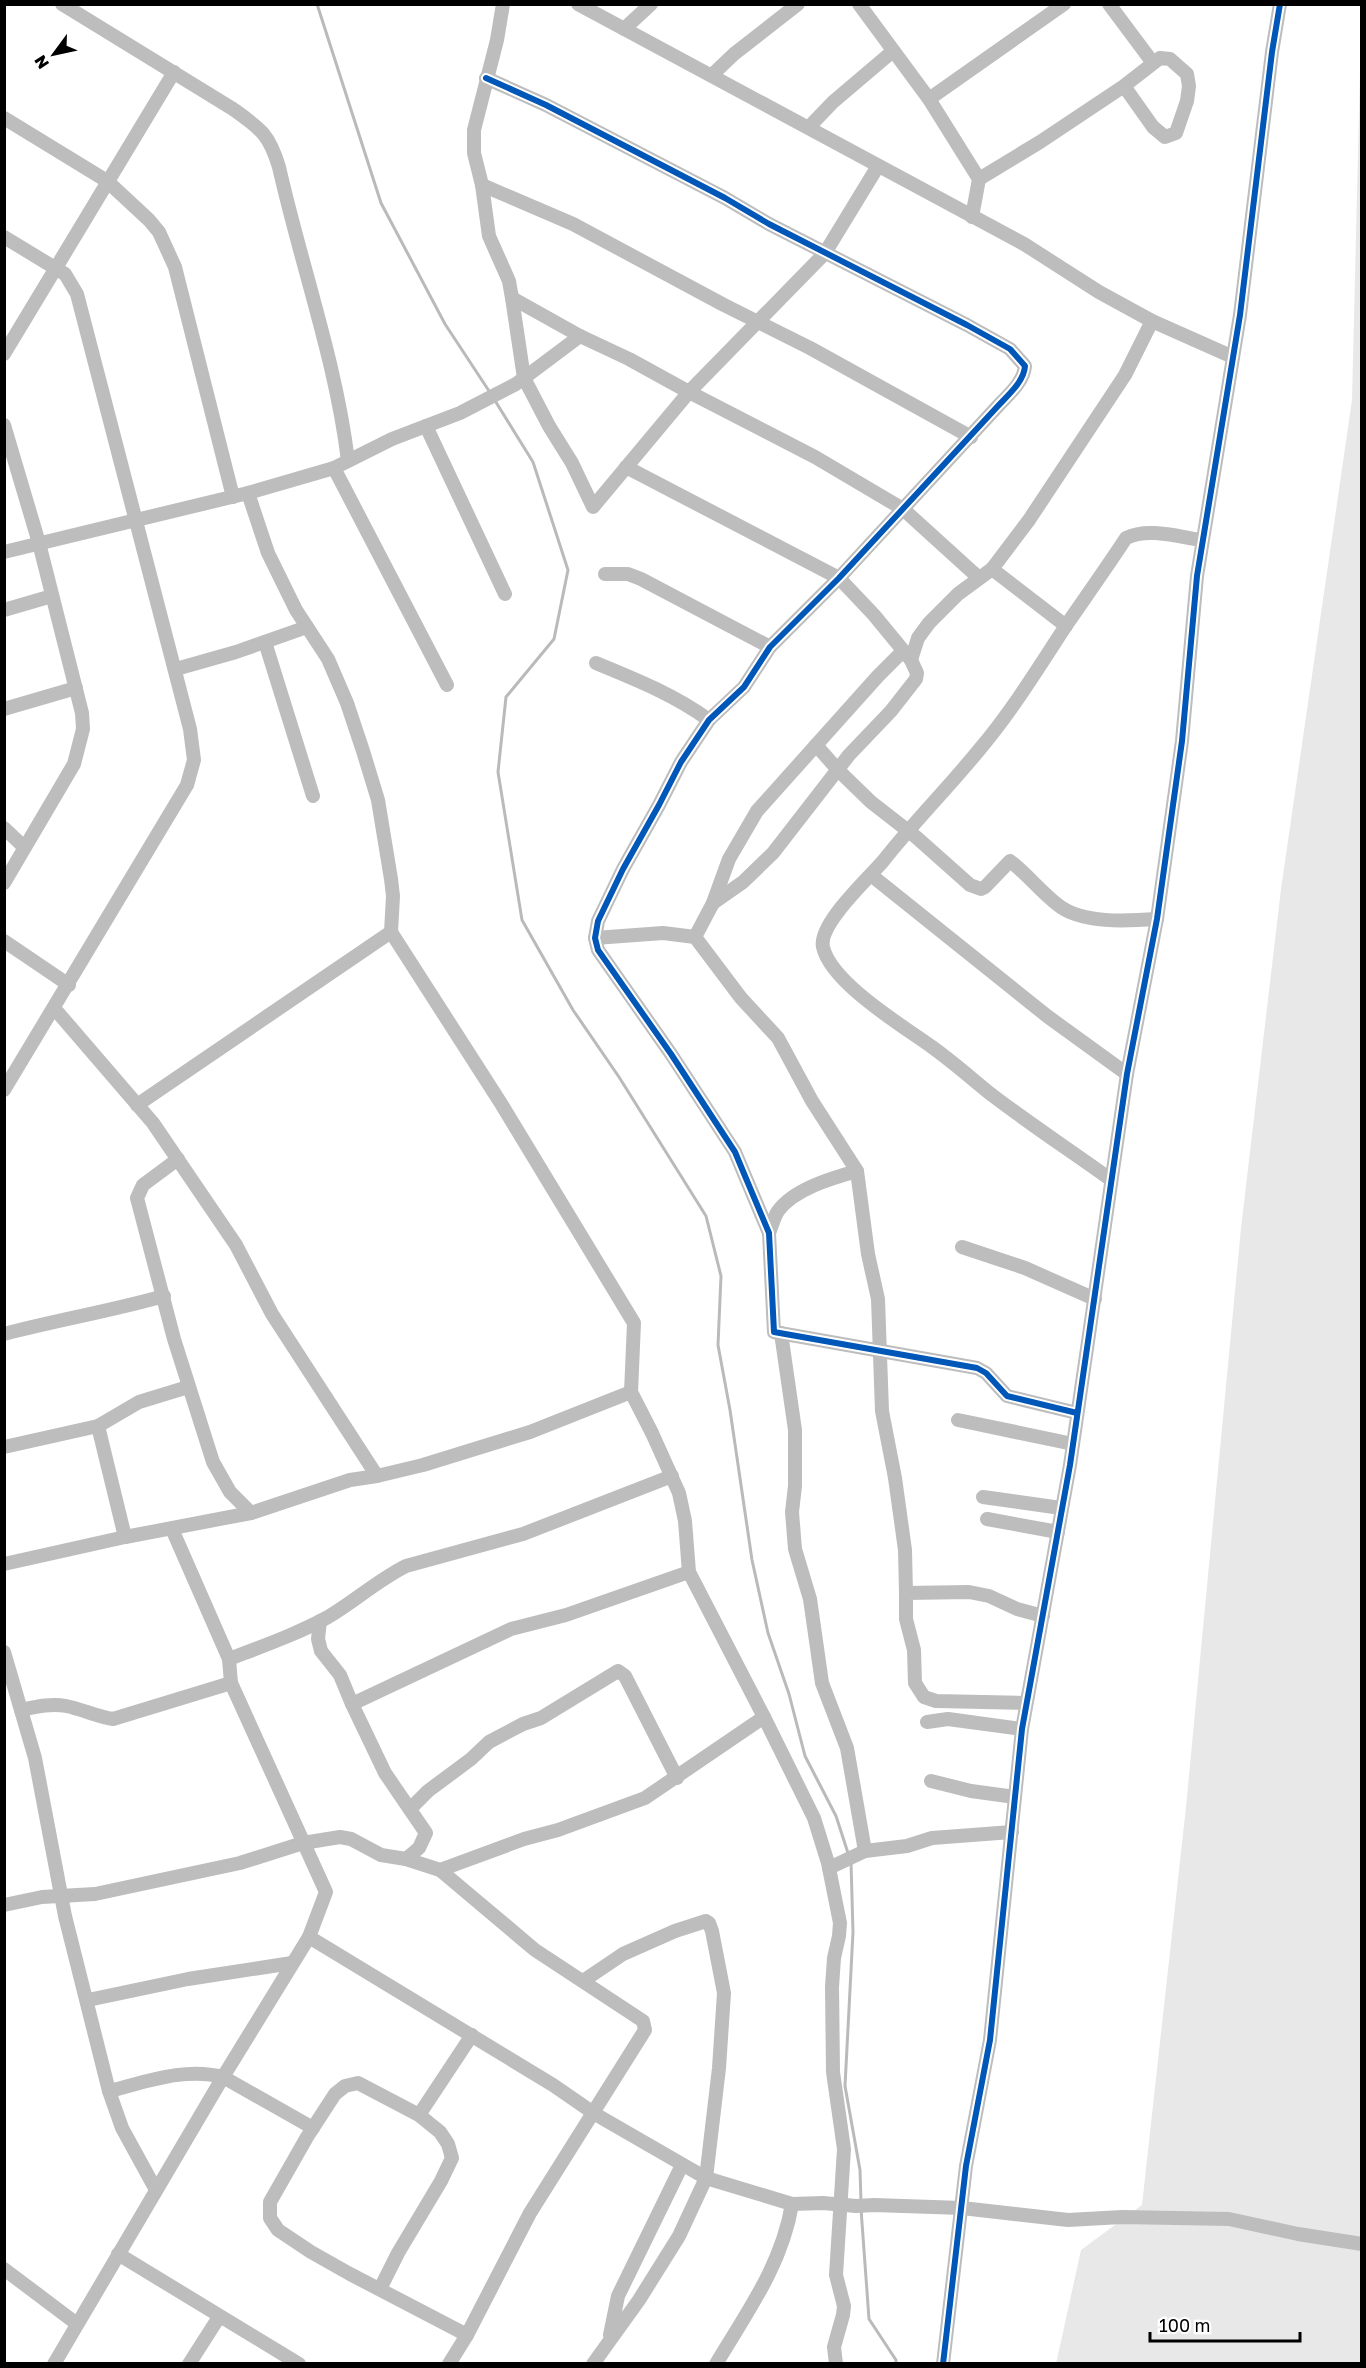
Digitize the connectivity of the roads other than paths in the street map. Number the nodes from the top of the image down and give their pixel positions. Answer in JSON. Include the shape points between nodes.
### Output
{"nodes":[{"id":1,"x":62,"y":4,"type":"edge"},
{"id":2,"x":503,"y":4,"type":"edge"},
{"id":3,"x":578,"y":4,"type":"edge"},
{"id":4,"x":651,"y":4,"type":"edge"},
{"id":5,"x":798,"y":4,"type":"edge"},
{"id":6,"x":859,"y":4,"type":"edge"},
{"id":7,"x":1064,"y":4,"type":"edge"},
{"id":8,"x":1109,"y":4,"type":"edge"},
{"id":9,"x":1280,"y":4,"type":"edge"},
{"id":10,"x":624,"y":28,"type":"junction"},
{"id":11,"x":893,"y":51,"type":"junction"},
{"id":12,"x":1153,"y":63,"type":"junction"},
{"id":13,"x":174,"y":72,"type":"junction"},
{"id":14,"x":712,"y":75,"type":"junction"},
{"id":15,"x":486,"y":78,"type":"junction"},
{"id":16,"x":1124,"y":86,"type":"junction"},
{"id":17,"x":929,"y":99,"type":"junction"},
{"id":18,"x":4,"y":118,"type":"edge"},
{"id":19,"x":809,"y":127,"type":"junction"},
{"id":20,"x":878,"y":166,"type":"junction"},
{"id":21,"x":979,"y":179,"type":"junction"},
{"id":22,"x":107,"y":182,"type":"junction"},
{"id":23,"x":482,"y":185,"type":"junction"},
{"id":24,"x":972,"y":217,"type":"junction"},
{"id":25,"x":4,"y":237,"type":"edge"},
{"id":26,"x":825,"y":253,"type":"junction"},
{"id":27,"x":57,"y":268,"type":"junction"},
{"id":28,"x":512,"y":298,"type":"junction"},
{"id":29,"x":1152,"y":321,"type":"junction"},
{"id":30,"x":758,"y":322,"type":"junction"},
{"id":31,"x":580,"y":336,"type":"junction"},
{"id":32,"x":4,"y":354,"type":"edge"},
{"id":33,"x":1233,"y":357,"type":"junction"},
{"id":34,"x":524,"y":378,"type":"junction"},
{"id":35,"x":688,"y":392,"type":"junction"},
{"id":36,"x":4,"y":425,"type":"edge"},
{"id":37,"x":426,"y":426,"type":"junction"},
{"id":38,"x":971,"y":436,"type":"junction"},
{"id":39,"x":9,"y":452,"type":"edge"},
{"id":40,"x":348,"y":461,"type":"junction"},
{"id":41,"x":334,"y":468,"type":"junction"},
{"id":42,"x":626,"y":468,"type":"junction"},
{"id":43,"x":248,"y":493,"type":"junction"},
{"id":44,"x":233,"y":496,"type":"junction"},
{"id":45,"x":903,"y":509,"type":"junction"},
{"id":46,"x":135,"y":521,"type":"junction"},
{"id":47,"x":1202,"y":540,"type":"junction"},
{"id":48,"x":39,"y":543,"type":"junction"},
{"id":49,"x":4,"y":552,"type":"edge"},
{"id":50,"x":992,"y":569,"type":"junction"},
{"id":51,"x":605,"y":574,"type":"dead end"},
{"id":52,"x":838,"y":578,"type":"junction"},
{"id":53,"x":979,"y":578,"type":"junction"},
{"id":54,"x":505,"y":594,"type":"dead end"},
{"id":55,"x":52,"y":596,"type":"junction"},
{"id":56,"x":4,"y":610,"type":"edge"},
{"id":57,"x":1066,"y":626,"type":"junction"},
{"id":58,"x":307,"y":627,"type":"junction"},
{"id":59,"x":265,"y":642,"type":"junction"},
{"id":60,"x":770,"y":647,"type":"junction"},
{"id":61,"x":907,"y":655,"type":"junction"},
{"id":62,"x":596,"y":663,"type":"dead end"},
{"id":63,"x":176,"y":669,"type":"junction"},
{"id":64,"x":447,"y":686,"type":"dead end"},
{"id":65,"x":76,"y":688,"type":"junction"},
{"id":66,"x":4,"y":709,"type":"edge"},
{"id":67,"x":709,"y":720,"type":"junction"},
{"id":68,"x":816,"y":745,"type":"junction"},
{"id":69,"x":838,"y":770,"type":"junction"},
{"id":70,"x":313,"y":796,"type":"dead end"},
{"id":71,"x":4,"y":828,"type":"edge"},
{"id":72,"x":908,"y":831,"type":"junction"},
{"id":73,"x":24,"y":848,"type":"junction"},
{"id":74,"x":871,"y":875,"type":"junction"},
{"id":75,"x":4,"y":883,"type":"edge"},
{"id":76,"x":713,"y":903,"type":"junction"},
{"id":77,"x":1157,"y":919,"type":"junction"},
{"id":78,"x":391,"y":932,"type":"junction"},
{"id":79,"x":695,"y":937,"type":"junction"},
{"id":80,"x":596,"y":938,"type":"junction"},
{"id":81,"x":4,"y":941,"type":"edge"},
{"id":82,"x":69,"y":985,"type":"junction"},
{"id":83,"x":54,"y":1008,"type":"junction"},
{"id":84,"x":1127,"y":1074,"type":"junction"},
{"id":85,"x":4,"y":1090,"type":"edge"},
{"id":86,"x":137,"y":1105,"type":"junction"},
{"id":87,"x":177,"y":1159,"type":"junction"},
{"id":88,"x":857,"y":1171,"type":"junction"},
{"id":89,"x":1110,"y":1179,"type":"junction"},
{"id":90,"x":770,"y":1233,"type":"junction"},
{"id":91,"x":962,"y":1247,"type":"dead end"},
{"id":92,"x":164,"y":1296,"type":"junction"},
{"id":93,"x":1095,"y":1299,"type":"junction"},
{"id":94,"x":781,"y":1333,"type":"junction"},
{"id":95,"x":4,"y":1334,"type":"edge"},
{"id":96,"x":879,"y":1352,"type":"junction"},
{"id":97,"x":188,"y":1387,"type":"junction"},
{"id":98,"x":631,"y":1392,"type":"junction"},
{"id":99,"x":1077,"y":1413,"type":"junction"},
{"id":100,"x":958,"y":1420,"type":"dead end"},
{"id":101,"x":98,"y":1426,"type":"junction"},
{"id":102,"x":1072,"y":1444,"type":"junction"},
{"id":103,"x":5,"y":1446,"type":"edge"},
{"id":104,"x":377,"y":1476,"type":"junction"},
{"id":105,"x":672,"y":1476,"type":"junction"},
{"id":106,"x":983,"y":1497,"type":"dead end"},
{"id":107,"x":1061,"y":1508,"type":"junction"},
{"id":108,"x":251,"y":1513,"type":"junction"},
{"id":109,"x":987,"y":1519,"type":"dead end"},
{"id":110,"x":172,"y":1529,"type":"junction"},
{"id":111,"x":1058,"y":1532,"type":"junction"},
{"id":112,"x":125,"y":1536,"type":"junction"},
{"id":113,"x":4,"y":1564,"type":"edge"},
{"id":114,"x":689,"y":1572,"type":"junction"},
{"id":115,"x":906,"y":1593,"type":"junction"},
{"id":116,"x":1043,"y":1616,"type":"junction"},
{"id":117,"x":320,"y":1621,"type":"junction"},
{"id":118,"x":4,"y":1652,"type":"edge"},
{"id":119,"x":230,"y":1659,"type":"junction"},
{"id":120,"x":231,"y":1683,"type":"junction"},
{"id":121,"x":1026,"y":1703,"type":"junction"},
{"id":122,"x":352,"y":1704,"type":"junction"},
{"id":123,"x":21,"y":1710,"type":"junction"},
{"id":124,"x":764,"y":1717,"type":"junction"},
{"id":125,"x":927,"y":1722,"type":"dead end"},
{"id":126,"x":1022,"y":1729,"type":"junction"},
{"id":127,"x":677,"y":1778,"type":"junction"},
{"id":128,"x":931,"y":1781,"type":"dead end"},
{"id":129,"x":1015,"y":1797,"type":"junction"},
{"id":130,"x":410,"y":1809,"type":"junction"},
{"id":131,"x":1012,"y":1832,"type":"junction"},
{"id":132,"x":303,"y":1844,"type":"junction"},
{"id":133,"x":854,"y":1856,"type":"junction"},
{"id":134,"x":406,"y":1860,"type":"junction"},
{"id":135,"x":829,"y":1868,"type":"junction"},
{"id":136,"x":440,"y":1870,"type":"junction"},
{"id":137,"x":62,"y":1895,"type":"junction"},
{"id":138,"x":4,"y":1905,"type":"edge"},
{"id":139,"x":309,"y":1937,"type":"junction"},
{"id":140,"x":292,"y":1963,"type":"junction"},
{"id":141,"x":583,"y":1981,"type":"junction"},
{"id":142,"x":88,"y":2000,"type":"junction"},
{"id":143,"x":472,"y":2035,"type":"junction"},
{"id":144,"x":223,"y":2077,"type":"junction"},
{"id":145,"x":109,"y":2091,"type":"junction"},
{"id":146,"x":594,"y":2114,"type":"junction"},
{"id":147,"x":419,"y":2115,"type":"junction"},
{"id":148,"x":313,"y":2128,"type":"junction"},
{"id":149,"x":682,"y":2165,"type":"junction"},
{"id":150,"x":706,"y":2178,"type":"junction"},
{"id":151,"x":156,"y":2190,"type":"junction"},
{"id":152,"x":792,"y":2204,"type":"junction"},
{"id":153,"x":841,"y":2204,"type":"junction"},
{"id":154,"x":962,"y":2208,"type":"junction"},
{"id":155,"x":1362,"y":2244,"type":"edge"},
{"id":156,"x":118,"y":2254,"type":"junction"},
{"id":157,"x":4,"y":2269,"type":"edge"},
{"id":158,"x":380,"y":2289,"type":"junction"},
{"id":159,"x":219,"y":2317,"type":"junction"},
{"id":160,"x":77,"y":2325,"type":"junction"},
{"id":161,"x":467,"y":2335,"type":"junction"},
{"id":162,"x":609,"y":2340,"type":"junction"},
{"id":163,"x":54,"y":2364,"type":"edge"},
{"id":164,"x":189,"y":2364,"type":"edge"},
{"id":165,"x":299,"y":2364,"type":"edge"},
{"id":166,"x":449,"y":2364,"type":"edge"},
{"id":167,"x":593,"y":2364,"type":"edge"},
{"id":168,"x":716,"y":2364,"type":"edge"},
{"id":169,"x":836,"y":2364,"type":"edge"},
{"id":170,"x":943,"y":2364,"type":"edge"}],
"edges":[{"from":1,"to":13,"type":"street"},
{"from":2,"to":15,"type":"street"},
{"from":3,"to":10,"type":"street"},
{"from":4,"to":10,"type":"street"},
{"from":5,"to":14,"type":"street"},
{"from":6,"to":11,"type":"street"},
{"from":7,"to":17,"type":"street"},
{"from":8,"to":12,"type":"street"},
{"from":9,"to":33,"type":"street"},
{"from":10,"to":14,"type":"street"},
{"from":11,"to":17,"type":"street"},
{"from":11,"to":19,"type":"street"},
{"from":12,"to":16,"type":"street"},
{"from":12,"to":16,"type":"street","via":[[1160,58],[1170,59],[1188,74],[1186,101],[1176,133],[1165,138]]},
{"from":13,"to":22,"type":"street"},
{"from":13,"to":40,"type":"street","via":[[240,114],[270,140],[331,373]]},
{"from":14,"to":19,"type":"street"},
{"from":15,"to":23,"type":"street","via":[[474,130],[474,153]]},
{"from":15,"to":26,"type":"street","via":[[546,105]]},
{"from":16,"to":21,"type":"street"},
{"from":17,"to":21,"type":"street"},
{"from":18,"to":22,"type":"street"},
{"from":19,"to":20,"type":"street"},
{"from":20,"to":24,"type":"street"},
{"from":20,"to":26,"type":"street"},
{"from":21,"to":24,"type":"street"},
{"from":22,"to":27,"type":"street"},
{"from":22,"to":44,"type":"street","via":[[149,220],[167,246]]},
{"from":23,"to":28,"type":"street","via":[[489,236],[509,281]]},
{"from":23,"to":30,"type":"street","via":[[573,224]]},
{"from":24,"to":29,"type":"street","via":[[1024,243]]},
{"from":25,"to":27,"type":"street"},
{"from":26,"to":30,"type":"street"},
{"from":26,"to":38,"type":"street","via":[[984,334],[1021,360],[1025,366],[1020,380]]},
{"from":27,"to":32,"type":"street"},
{"from":27,"to":46,"type":"street","via":[[72,283],[81,306]]},
{"from":28,"to":31,"type":"street"},
{"from":28,"to":34,"type":"street"},
{"from":29,"to":33,"type":"street"},
{"from":29,"to":50,"type":"street","via":[[1113,394]]},
{"from":30,"to":35,"type":"street"},
{"from":30,"to":38,"type":"street"},
{"from":31,"to":34,"type":"street"},
{"from":31,"to":35,"type":"street"},
{"from":33,"to":47,"type":"street"},
{"from":34,"to":37,"type":"street","via":[[460,413]]},
{"from":34,"to":42,"type":"street","via":[[593,507]]},
{"from":35,"to":42,"type":"street"},
{"from":35,"to":45,"type":"street","via":[[815,457]]},
{"from":36,"to":39,"type":"street"},
{"from":37,"to":40,"type":"street"},
{"from":37,"to":54,"type":"street"},
{"from":38,"to":45,"type":"street"},
{"from":39,"to":48,"type":"street"},
{"from":40,"to":41,"type":"street"},
{"from":41,"to":43,"type":"street"},
{"from":41,"to":64,"type":"street"},
{"from":42,"to":52,"type":"street"},
{"from":43,"to":44,"type":"street"},
{"from":43,"to":58,"type":"street","via":[[268,553]]},
{"from":44,"to":46,"type":"street"},
{"from":45,"to":52,"type":"street"},
{"from":45,"to":53,"type":"street"},
{"from":46,"to":48,"type":"street"},
{"from":46,"to":63,"type":"street"},
{"from":47,"to":57,"type":"street","via":[[1148,533],[1126,538]]},
{"from":47,"to":77,"type":"street","via":[[1182,741]]},
{"from":48,"to":49,"type":"street"},
{"from":48,"to":55,"type":"street"},
{"from":50,"to":53,"type":"street"},
{"from":50,"to":57,"type":"street"},
{"from":51,"to":60,"type":"street","via":[[628,574],[641,579]]},
{"from":52,"to":60,"type":"street"},
{"from":52,"to":61,"type":"street"},
{"from":53,"to":61,"type":"street","via":[[943,608]]},
{"from":55,"to":56,"type":"street"},
{"from":55,"to":65,"type":"street"},
{"from":57,"to":72,"type":"street","via":[[1034,677],[979,750]]},
{"from":58,"to":59,"type":"street"},
{"from":58,"to":78,"type":"street","via":[[328,659],[347,703],[378,800],[393,896]]},
{"from":59,"to":63,"type":"street"},
{"from":59,"to":70,"type":"street"},
{"from":60,"to":67,"type":"street","via":[[744,687]]},
{"from":61,"to":68,"type":"street","via":[[878,676]]},
{"from":61,"to":69,"type":"street","via":[[916,668],[916,679]]},
{"from":62,"to":67,"type":"street","via":[[694,708]]},
{"from":63,"to":82,"type":"street","via":[[194,760],[187,785]]},
{"from":65,"to":66,"type":"street"},
{"from":65,"to":73,"type":"street","via":[[83,729],[78,752]]},
{"from":67,"to":80,"type":"street","via":[[681,762],[623,868],[598,921]]},
{"from":68,"to":69,"type":"street"},
{"from":68,"to":76,"type":"street","via":[[757,810],[729,859]]},
{"from":69,"to":72,"type":"street"},
{"from":69,"to":76,"type":"street","via":[[773,853],[743,882]]},
{"from":71,"to":73,"type":"street"},
{"from":72,"to":74,"type":"street"},
{"from":72,"to":77,"type":"street","via":[[977,888],[986,887],[1010,861],[1073,914],[1089,918]]},
{"from":73,"to":75,"type":"street"},
{"from":74,"to":84,"type":"street","via":[[1047,1016]]},
{"from":74,"to":89,"type":"street","via":[[854,891],[826,930],[823,948],[832,965],[904,1029]]},
{"from":76,"to":79,"type":"street"},
{"from":77,"to":84,"type":"street"},
{"from":78,"to":86,"type":"street"},
{"from":78,"to":98,"type":"street","via":[[634,1323]]},
{"from":79,"to":80,"type":"street","via":[[663,933]]},
{"from":79,"to":88,"type":"street","via":[[741,998],[778,1038]]},
{"from":80,"to":90,"type":"street","via":[[598,950],[615,977],[646,1016],[735,1152]]},
{"from":81,"to":82,"type":"street"},
{"from":82,"to":83,"type":"street"},
{"from":83,"to":85,"type":"street"},
{"from":83,"to":86,"type":"street"},
{"from":84,"to":89,"type":"street"},
{"from":86,"to":87,"type":"street"},
{"from":87,"to":92,"type":"street","via":[[143,1185],[137,1198]]},
{"from":87,"to":104,"type":"street","via":[[236,1245],[272,1314]]},
{"from":88,"to":90,"type":"street","via":[[797,1196],[779,1211]]},
{"from":88,"to":96,"type":"street","via":[[867,1254],[878,1299]]},
{"from":89,"to":93,"type":"street"},
{"from":90,"to":94,"type":"street","via":[[774,1332]]},
{"from":91,"to":93,"type":"street","via":[[1025,1268]]},
{"from":92,"to":95,"type":"street"},
{"from":92,"to":97,"type":"street"},
{"from":93,"to":99,"type":"street"},
{"from":94,"to":96,"type":"street"},
{"from":94,"to":133,"type":"street","via":[[795,1430],[795,1549],[810,1599],[822,1683],[847,1748]]},
{"from":96,"to":99,"type":"street","via":[[977,1368],[1007,1396]]},
{"from":96,"to":115,"type":"street","via":[[882,1411],[907,1569]]},
{"from":97,"to":101,"type":"street","via":[[139,1402]]},
{"from":97,"to":108,"type":"street","via":[[222,1480]]},
{"from":98,"to":104,"type":"street","via":[[530,1432]]},
{"from":98,"to":105,"type":"street"},
{"from":99,"to":102,"type":"street"},
{"from":100,"to":102,"type":"street"},
{"from":101,"to":103,"type":"street"},
{"from":101,"to":112,"type":"street"},
{"from":102,"to":107,"type":"street"},
{"from":104,"to":108,"type":"street","via":[[350,1480]]},
{"from":105,"to":114,"type":"street","via":[[685,1521]]},
{"from":105,"to":117,"type":"street","via":[[523,1534],[406,1566]]},
{"from":106,"to":107,"type":"street"},
{"from":107,"to":111,"type":"street"},
{"from":108,"to":110,"type":"street"},
{"from":109,"to":111,"type":"street"},
{"from":110,"to":112,"type":"street"},
{"from":110,"to":119,"type":"street"},
{"from":111,"to":116,"type":"street"},
{"from":112,"to":113,"type":"street"},
{"from":114,"to":122,"type":"street","via":[[566,1615],[511,1629]]},
{"from":114,"to":124,"type":"street"},
{"from":115,"to":116,"type":"street","via":[[969,1592]]},
{"from":115,"to":121,"type":"street","via":[[915,1683],[924,1697],[936,1701]]},
{"from":116,"to":121,"type":"street"},
{"from":117,"to":119,"type":"street"},
{"from":117,"to":122,"type":"street","via":[[321,1651],[340,1675]]},
{"from":118,"to":123,"type":"street"},
{"from":119,"to":120,"type":"street"},
{"from":120,"to":123,"type":"street","via":[[113,1719],[65,1706]]},
{"from":120,"to":132,"type":"street"},
{"from":121,"to":126,"type":"street"},
{"from":122,"to":130,"type":"street","via":[[385,1773]]},
{"from":123,"to":137,"type":"street","via":[[42,1786]]},
{"from":124,"to":127,"type":"street"},
{"from":124,"to":135,"type":"street","via":[[814,1818]]},
{"from":125,"to":126,"type":"street","via":[[948,1719]]},
{"from":126,"to":129,"type":"street"},
{"from":127,"to":130,"type":"street","via":[[625,1676],[618,1671],[541,1718],[489,1742]]},
{"from":127,"to":136,"type":"street","via":[[645,1798],[613,1811]]},
{"from":128,"to":129,"type":"street"},
{"from":129,"to":131,"type":"street"},
{"from":130,"to":134,"type":"street","via":[[426,1833],[419,1848]]},
{"from":131,"to":133,"type":"street","via":[[932,1838]]},
{"from":131,"to":154,"type":"street","via":[[990,2040]]},
{"from":132,"to":134,"type":"street","via":[[340,1837],[381,1855]]},
{"from":132,"to":137,"type":"street","via":[[240,1863],[95,1894]]},
{"from":132,"to":139,"type":"street","via":[[326,1893]]},
{"from":133,"to":135,"type":"street"},
{"from":134,"to":136,"type":"street"},
{"from":135,"to":153,"type":"street","via":[[840,1923],[834,1958],[832,2034],[844,2150]]},
{"from":136,"to":141,"type":"street","via":[[535,1950]]},
{"from":137,"to":138,"type":"street"},
{"from":137,"to":142,"type":"street"},
{"from":139,"to":140,"type":"street"},
{"from":139,"to":143,"type":"street"},
{"from":140,"to":142,"type":"street","via":[[188,1978]]},
{"from":140,"to":144,"type":"street"},
{"from":141,"to":146,"type":"street","via":[[646,2025]]},
{"from":141,"to":150,"type":"street","via":[[623,1954],[702,1921],[709,1923],[724,1993]]},
{"from":142,"to":145,"type":"street"},
{"from":143,"to":146,"type":"street"},
{"from":143,"to":147,"type":"street"},
{"from":144,"to":145,"type":"street","via":[[191,2073]]},
{"from":144,"to":148,"type":"street"},
{"from":144,"to":151,"type":"street"},
{"from":145,"to":151,"type":"street","via":[[122,2128]]},
{"from":146,"to":149,"type":"street"},
{"from":146,"to":161,"type":"street","via":[[530,2213]]},
{"from":147,"to":148,"type":"street","via":[[358,2083],[335,2094]]},
{"from":147,"to":158,"type":"street","via":[[440,2132],[452,2158]]},
{"from":148,"to":158,"type":"street","via":[[270,2202],[270,2218],[278,2230],[311,2252]]},
{"from":149,"to":150,"type":"street"},
{"from":149,"to":162,"type":"street","via":[[618,2295]]},
{"from":150,"to":152,"type":"street"},
{"from":150,"to":162,"type":"street","via":[[679,2236]]},
{"from":151,"to":156,"type":"street"},
{"from":152,"to":153,"type":"street"},
{"from":152,"to":168,"type":"street","via":[[779,2255]]},
{"from":153,"to":154,"type":"street"},
{"from":153,"to":169,"type":"street","via":[[836,2275],[843,2315],[834,2347]]},
{"from":154,"to":155,"type":"street","via":[[1068,2220],[1229,2219]]},
{"from":154,"to":170,"type":"street"},
{"from":156,"to":159,"type":"street"},
{"from":156,"to":160,"type":"street"},
{"from":157,"to":160,"type":"street"},
{"from":158,"to":161,"type":"street"},
{"from":159,"to":164,"type":"street"},
{"from":159,"to":165,"type":"street"},
{"from":160,"to":163,"type":"street"},
{"from":161,"to":166,"type":"street"},
{"from":162,"to":167,"type":"street"}]}
